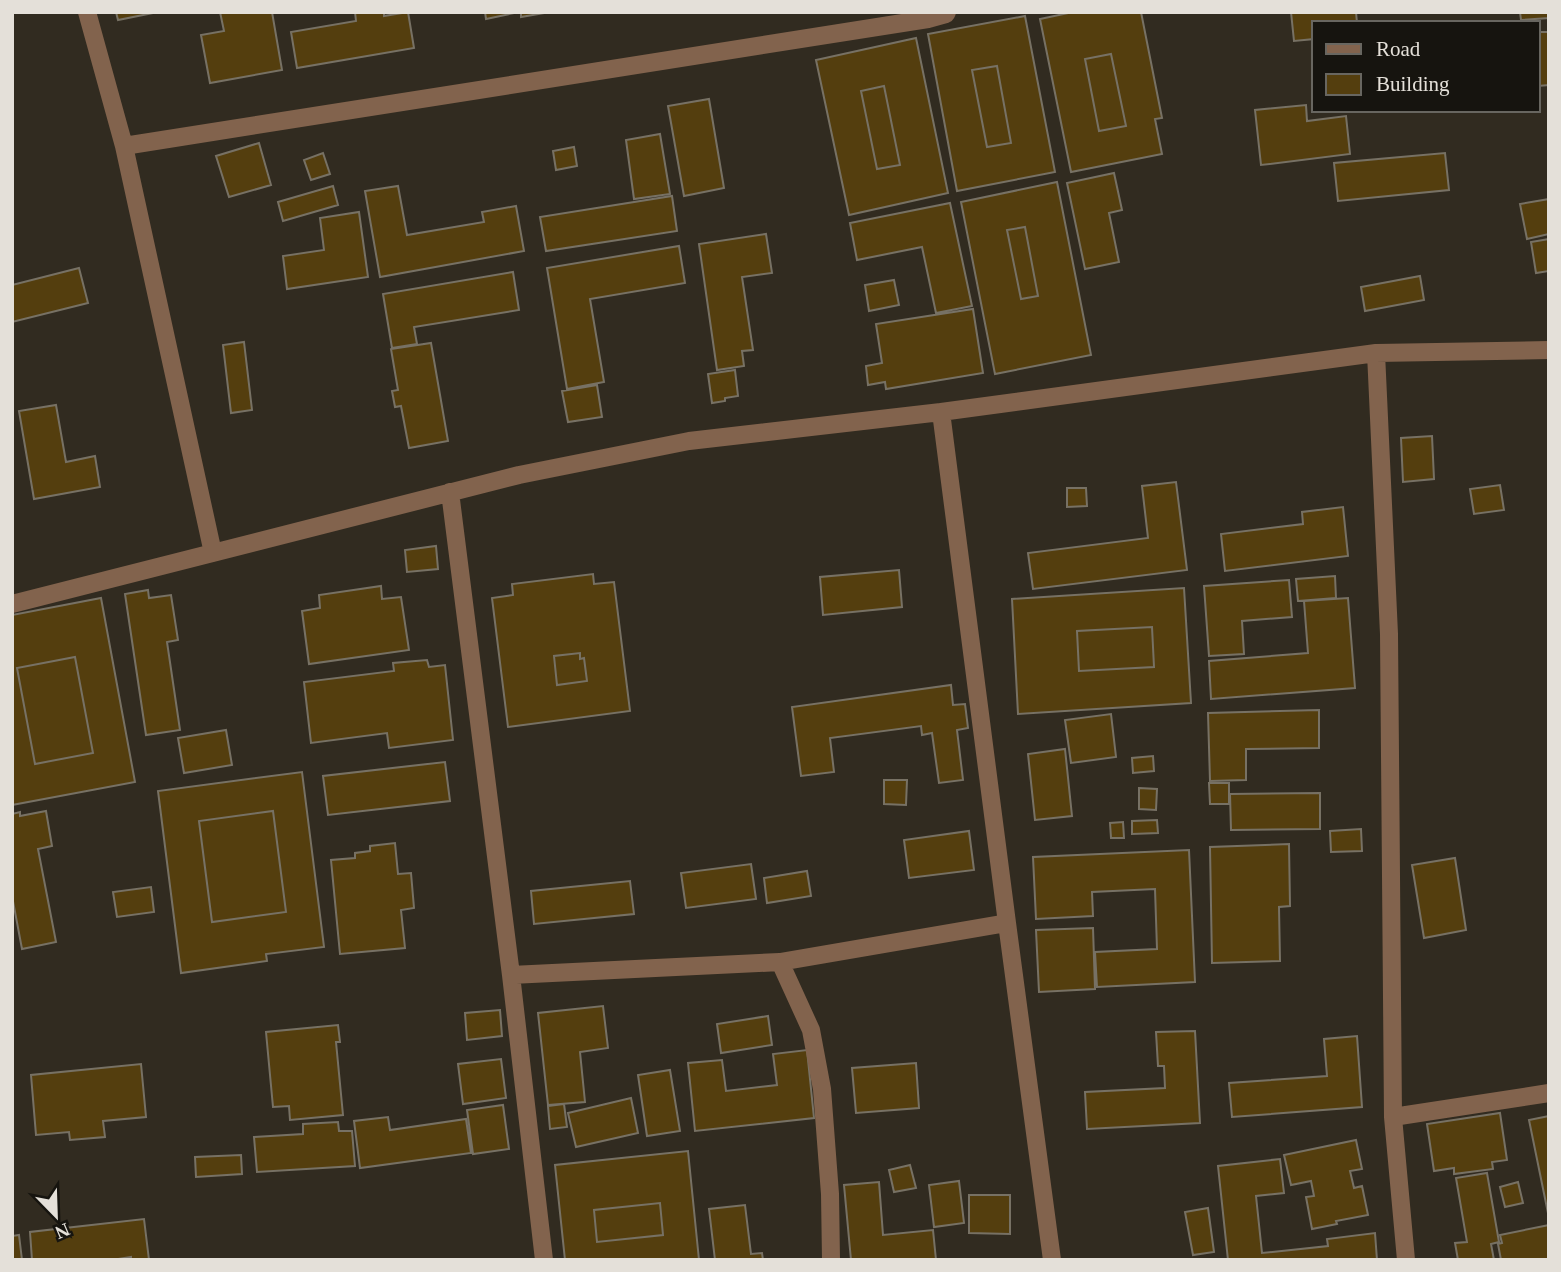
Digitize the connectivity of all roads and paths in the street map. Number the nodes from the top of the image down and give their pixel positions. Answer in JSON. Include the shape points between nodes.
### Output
{"nodes":[{"id":1,"x":87,"y":12,"type":"edge"},
{"id":2,"x":947,"y":12,"type":"edge"},
{"id":3,"x":124,"y":146,"type":"junction"},
{"id":4,"x":1549,"y":350,"type":"edge"},
{"id":5,"x":1376,"y":353,"type":"junction"},
{"id":6,"x":941,"y":412,"type":"junction"},
{"id":7,"x":450,"y":492,"type":"junction"},
{"id":8,"x":213,"y":553,"type":"junction"},
{"id":9,"x":12,"y":604,"type":"edge"},
{"id":10,"x":1007,"y":923,"type":"junction"},
{"id":11,"x":780,"y":961,"type":"junction"},
{"id":12,"x":511,"y":975,"type":"junction"},
{"id":13,"x":1549,"y":1093,"type":"edge"},
{"id":14,"x":1393,"y":1117,"type":"junction"},
{"id":15,"x":544,"y":1260,"type":"edge"},
{"id":16,"x":831,"y":1260,"type":"edge"},
{"id":17,"x":1052,"y":1260,"type":"edge"},
{"id":18,"x":1406,"y":1260,"type":"edge"}],
"edges":[{"from":1,"to":3,"type":"street"},
{"from":2,"to":3,"type":"street","via":[[928,19]]},
{"from":3,"to":8,"type":"street"},
{"from":4,"to":5,"type":"street"},
{"from":5,"to":6,"type":"street"},
{"from":5,"to":14,"type":"street","via":[[1389,634]]},
{"from":6,"to":7,"type":"street","via":[[689,441]]},
{"from":6,"to":10,"type":"street"},
{"from":7,"to":8,"type":"street"},
{"from":7,"to":12,"type":"street"},
{"from":8,"to":9,"type":"street"},
{"from":10,"to":11,"type":"street"},
{"from":10,"to":17,"type":"street"},
{"from":11,"to":12,"type":"street"},
{"from":11,"to":16,"type":"street","via":[[811,1030],[822,1088]]},
{"from":12,"to":15,"type":"street"},
{"from":13,"to":14,"type":"street"},
{"from":14,"to":18,"type":"street"}]}
